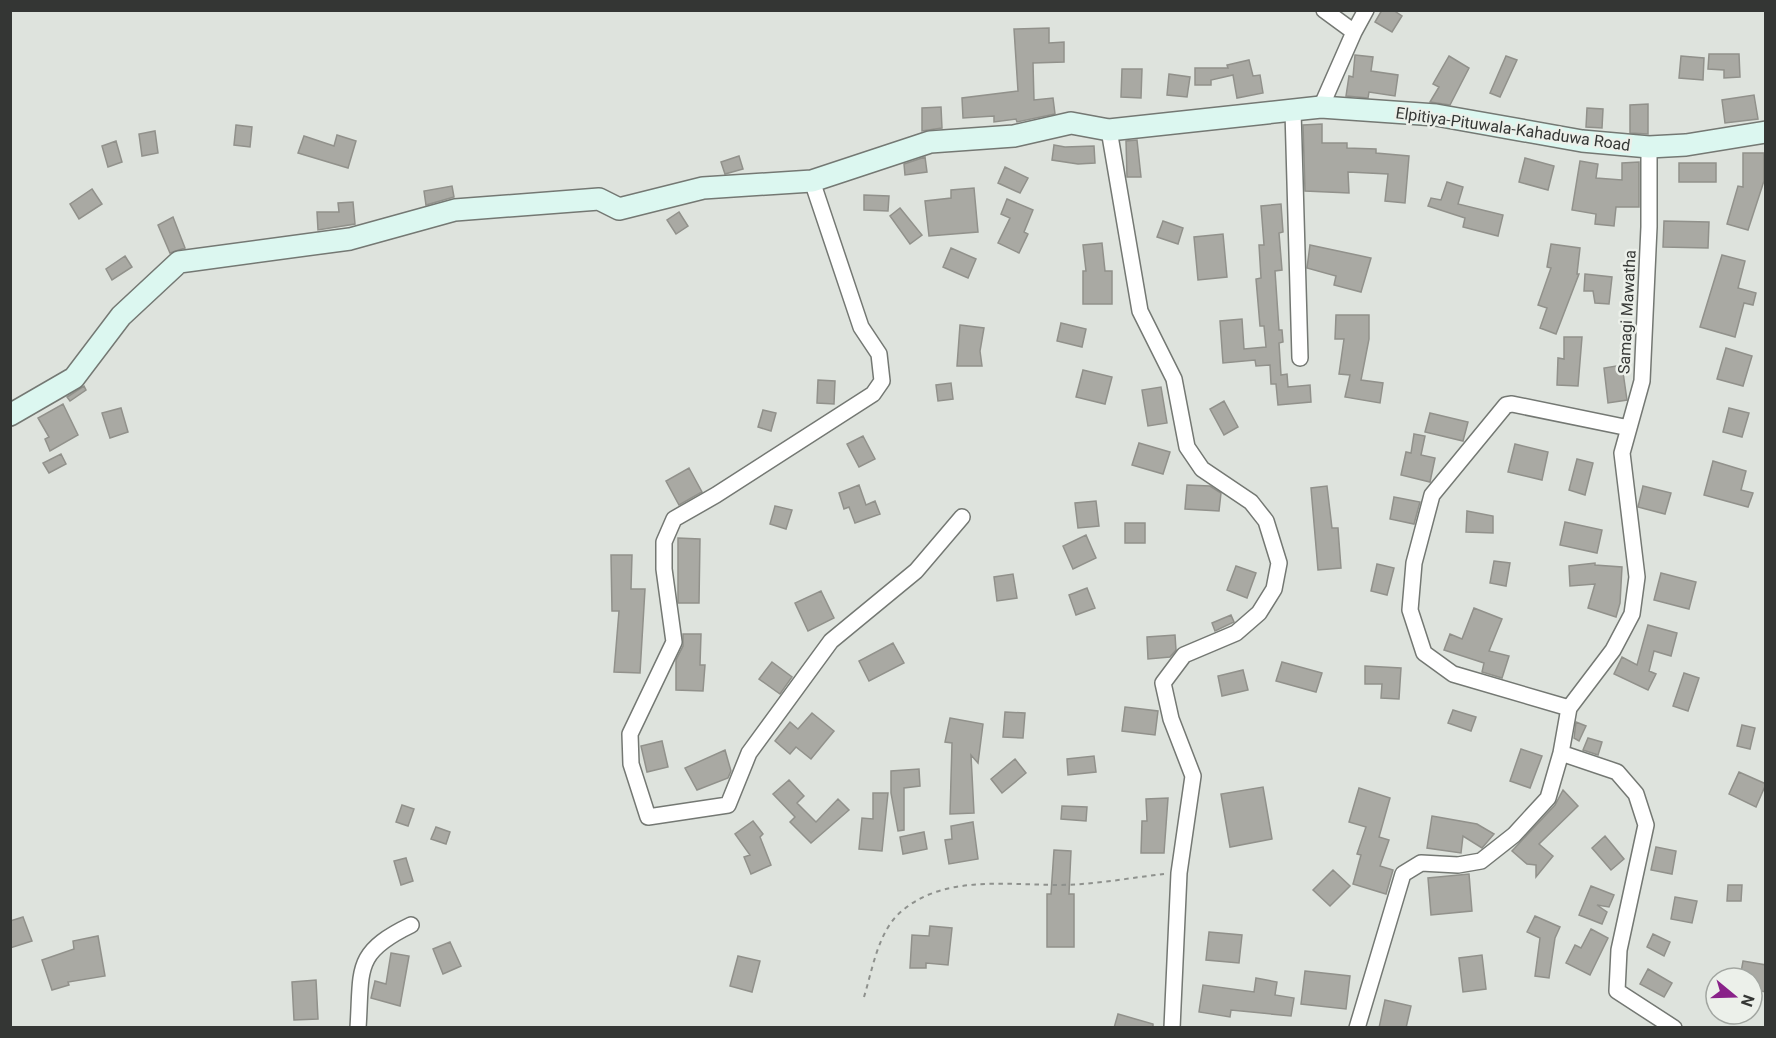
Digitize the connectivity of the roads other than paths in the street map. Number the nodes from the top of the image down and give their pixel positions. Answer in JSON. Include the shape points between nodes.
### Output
{"nodes":[{"id":1,"x":1324,"y":10,"type":"edge"},
{"id":2,"x":1366,"y":10,"type":"edge"},
{"id":3,"x":1354,"y":32,"type":"junction"},
{"id":4,"x":1321,"y":107,"type":"junction"},
{"id":5,"x":1293,"y":111,"type":"junction"},
{"id":6,"x":1109,"y":130,"type":"junction"},
{"id":7,"x":1766,"y":132,"type":"edge"},
{"id":8,"x":1649,"y":147,"type":"junction"},
{"id":9,"x":812,"y":181,"type":"junction"},
{"id":10,"x":1300,"y":358,"type":"dead end"},
{"id":11,"x":10,"y":415,"type":"edge"},
{"id":12,"x":1629,"y":428,"type":"junction"},
{"id":13,"x":962,"y":517,"type":"dead end"},
{"id":14,"x":1569,"y":708,"type":"junction"},
{"id":15,"x":1561,"y":753,"type":"junction"},
{"id":16,"x":411,"y":925,"type":"dead end"},
{"id":17,"x":358,"y":1028,"type":"edge"},
{"id":18,"x":1172,"y":1028,"type":"edge"},
{"id":19,"x":1357,"y":1028,"type":"edge"},
{"id":20,"x":1674,"y":1028,"type":"edge"}],
"edges":[{"from":1,"to":3,"type":"street"},
{"from":2,"to":3,"type":"street"},
{"from":3,"to":4,"type":"street"},
{"from":4,"to":5,"type":"street","name":"Elpitiya-Pituwala-Kahaduwa Road"},
{"from":4,"to":8,"type":"street","name":"Elpitiya-Pituwala-Kahaduwa Road","via":[[1436,115],[1582,141]]},
{"from":5,"to":6,"type":"street","name":"Elpitiya-Pituwala-Kahaduwa Road"},
{"from":5,"to":10,"type":"street"},
{"from":6,"to":9,"type":"street","name":"Elpitiya-Pituwala-Kahaduwa Road","via":[[1071,123],[1014,136],[930,142]]},
{"from":6,"to":18,"type":"street","via":[[1140,311],[1174,379],[1187,447],[1202,469],[1251,502],[1266,521],[1279,562],[1274,590],[1259,613],[1236,633],[1184,655],[1163,683],[1171,719],[1192,776],[1179,873]]},
{"from":7,"to":8,"type":"street","name":"Elpitiya-Pituwala-Kahaduwa Road"},
{"from":8,"to":12,"type":"street","name":"Samagi Mawatha","via":[[1642,381]]},
{"from":9,"to":11,"type":"street","name":"Elpitiya-Pituwala-Kahaduwa Road","via":[[703,188],[620,209],[599,199],[455,210],[350,239],[178,262],[121,316],[74,378]]},
{"from":9,"to":13,"type":"street","via":[[861,327],[879,354],[882,381],[873,394],[674,519],[664,542],[674,642],[630,734],[631,764],[648,817],[728,805],[749,753],[831,641],[916,571]]},
{"from":12,"to":14,"type":"street","name":"Samagi Mawatha","via":[[1623,453],[1637,578],[1632,614],[1613,650]]},
{"from":12,"to":14,"type":"street","via":[[1506,405],[1432,495],[1414,563],[1410,610],[1424,653],[1453,674]]},
{"from":14,"to":15,"type":"street"},
{"from":15,"to":19,"type":"street","via":[[1548,798],[1514,835],[1481,861],[1458,866],[1421,863],[1403,874]]},
{"from":15,"to":20,"type":"street","via":[[1617,772],[1636,794],[1646,825],[1619,950],[1617,991]]},
{"from":16,"to":17,"type":"street","via":[[384,938],[362,963]]}]}
